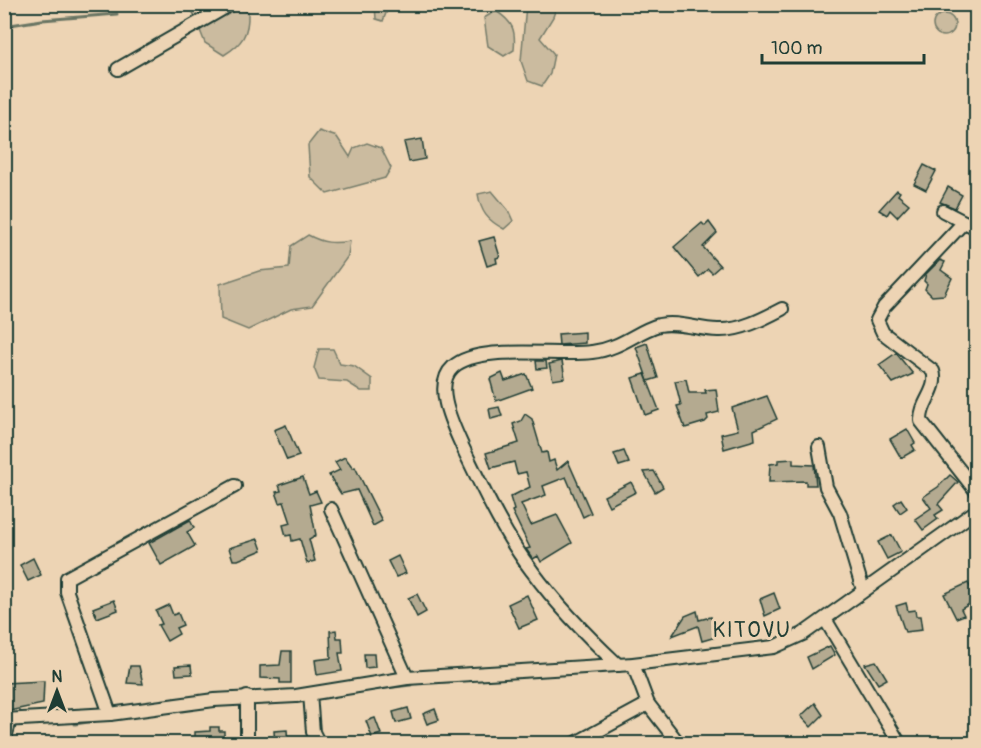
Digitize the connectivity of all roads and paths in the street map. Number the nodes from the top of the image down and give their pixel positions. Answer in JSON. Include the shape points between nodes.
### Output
{"nodes":[{"id":1,"x":231,"y":4,"type":"edge"},
{"id":2,"x":118,"y":69,"type":"dead end"},
{"id":3,"x":944,"y":211,"type":"dead end"},
{"id":4,"x":964,"y":222,"type":"junction"},
{"id":5,"x":976,"y":228,"type":"edge"},
{"id":6,"x":782,"y":309,"type":"dead end"},
{"id":7,"x":819,"y":447,"type":"dead end"},
{"id":8,"x":235,"y":486,"type":"dead end"},
{"id":9,"x":976,"y":491,"type":"edge"},
{"id":10,"x":331,"y":509,"type":"dead end"},
{"id":11,"x":976,"y":511,"type":"edge"},
{"id":12,"x":863,"y":590,"type":"junction"},
{"id":13,"x":825,"y":619,"type":"junction"},
{"id":14,"x":633,"y":664,"type":"junction"},
{"id":15,"x":618,"y":665,"type":"junction"},
{"id":16,"x":407,"y":678,"type":"junction"},
{"id":17,"x":310,"y":694,"type":"junction"},
{"id":18,"x":247,"y":697,"type":"junction"},
{"id":19,"x":648,"y":704,"type":"junction"},
{"id":20,"x":110,"y":714,"type":"junction"},
{"id":21,"x":7,"y":720,"type":"edge"},
{"id":22,"x":4,"y":741,"type":"edge"},
{"id":23,"x":247,"y":744,"type":"edge"},
{"id":24,"x":319,"y":744,"type":"edge"},
{"id":25,"x":574,"y":744,"type":"edge"},
{"id":26,"x":679,"y":744,"type":"edge"},
{"id":27,"x":900,"y":744,"type":"edge"}],
"edges":[{"from":1,"to":2,"type":"street"},
{"from":3,"to":4,"type":"street"},
{"from":4,"to":5,"type":"street"},
{"from":4,"to":9,"type":"street","via":[[884,307],[877,320],[883,333],[933,371],[933,388],[921,409],[921,421]]},
{"from":6,"to":15,"type":"street","via":[[760,320],[719,330],[657,326],[610,349],[592,352],[500,352],[464,361],[453,367],[446,379],[444,392],[453,425],[478,480],[531,570],[588,637]]},
{"from":7,"to":12,"type":"street","via":[[826,488],[840,513]]},
{"from":8,"to":20,"type":"street","via":[[67,578],[67,592]]},
{"from":10,"to":16,"type":"street"},
{"from":11,"to":12,"type":"street"},
{"from":12,"to":13,"type":"street"},
{"from":13,"to":14,"type":"street","via":[[774,647]]},
{"from":13,"to":27,"type":"street"},
{"from":14,"to":15,"type":"street"},
{"from":14,"to":19,"type":"street"},
{"from":15,"to":16,"type":"street"},
{"from":16,"to":17,"type":"street"},
{"from":17,"to":18,"type":"street"},
{"from":17,"to":24,"type":"street","via":[[313,732]]},
{"from":18,"to":20,"type":"street"},
{"from":18,"to":23,"type":"street"},
{"from":19,"to":25,"type":"street"},
{"from":19,"to":26,"type":"street"},
{"from":20,"to":21,"type":"street"},
{"from":21,"to":22,"type":"street"}]}
